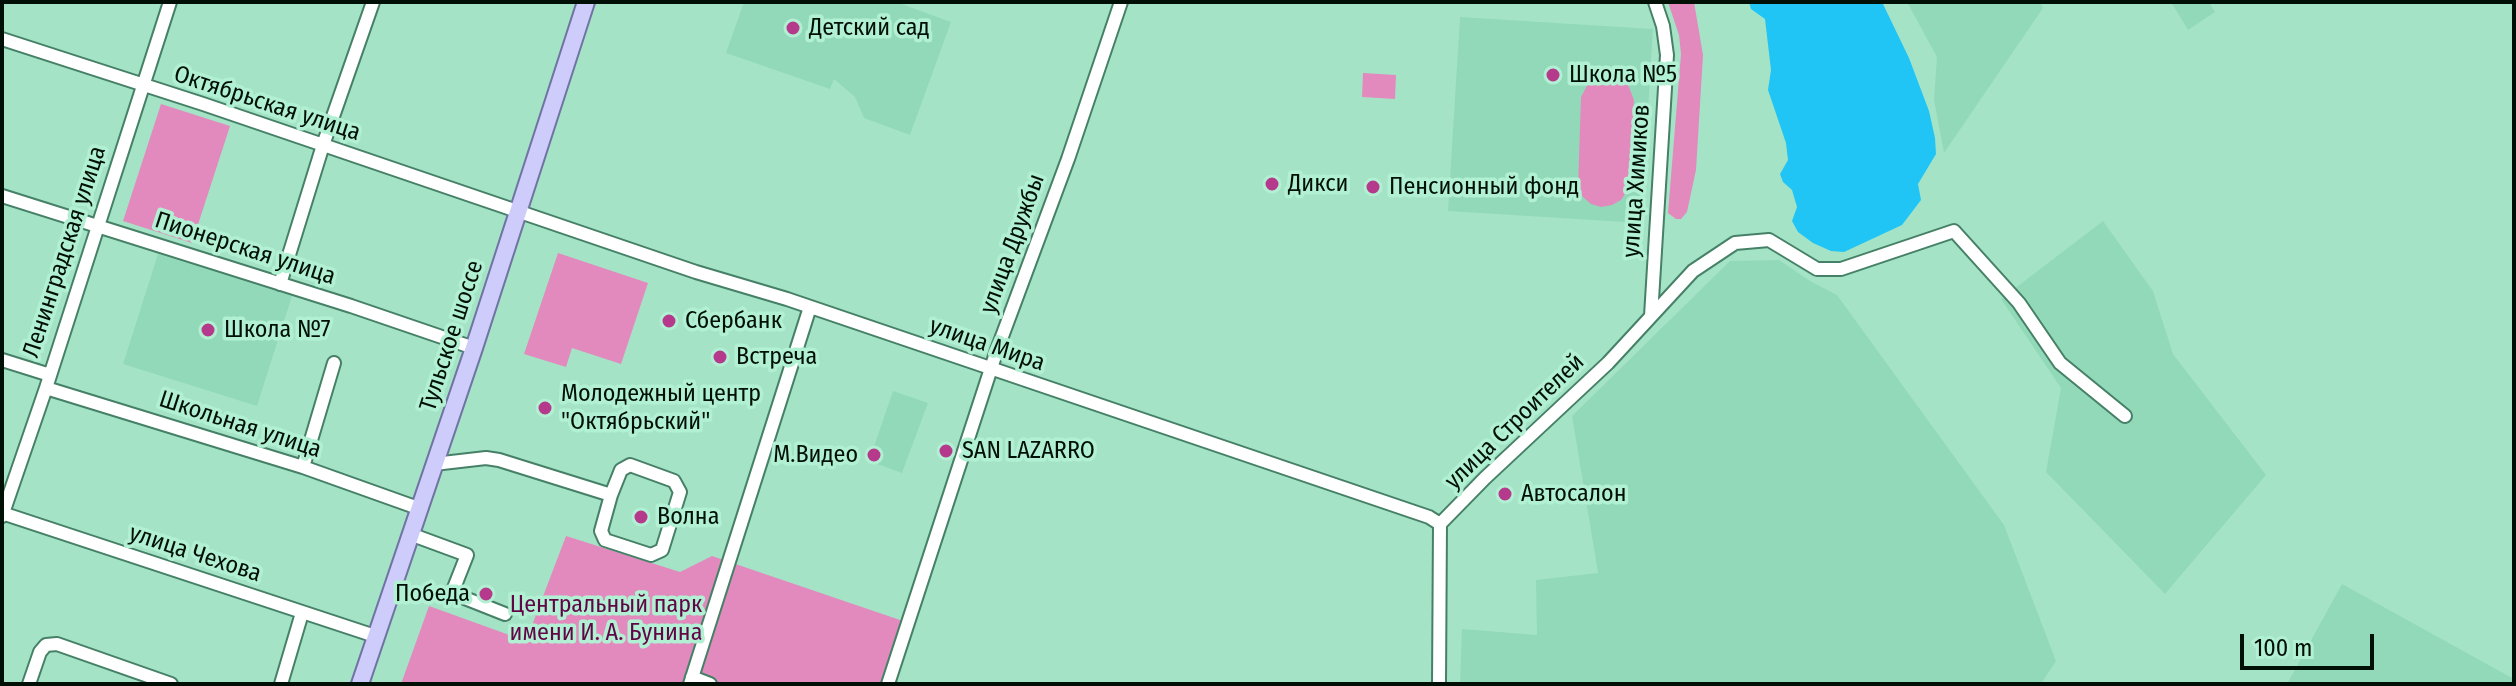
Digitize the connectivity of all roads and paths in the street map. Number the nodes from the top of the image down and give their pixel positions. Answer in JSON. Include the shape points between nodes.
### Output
{"nodes":[{"id":1,"x":170,"y":2,"type":"edge"},
{"id":2,"x":373,"y":2,"type":"edge"},
{"id":3,"x":586,"y":2,"type":"edge"},
{"id":4,"x":1121,"y":2,"type":"edge"},
{"id":5,"x":1655,"y":2,"type":"edge"},
{"id":6,"x":2,"y":39,"type":"edge"},
{"id":7,"x":142,"y":85,"type":"junction"},
{"id":8,"x":323,"y":145,"type":"junction"},
{"id":9,"x":2,"y":196,"type":"edge"},
{"id":10,"x":518,"y":211,"type":"junction"},
{"id":11,"x":97,"y":224,"type":"junction"},
{"id":12,"x":280,"y":284,"type":"junction"},
{"id":13,"x":810,"y":307,"type":"junction"},
{"id":14,"x":1651,"y":316,"type":"junction"},
{"id":15,"x":474,"y":348,"type":"junction"},
{"id":16,"x":2,"y":360,"type":"edge"},
{"id":17,"x":334,"y":363,"type":"dead end"},
{"id":18,"x":991,"y":370,"type":"junction"},
{"id":19,"x":50,"y":375,"type":"junction"},
{"id":20,"x":46,"y":388,"type":"junction"},
{"id":21,"x":2125,"y":416,"type":"dead end"},
{"id":22,"x":434,"y":464,"type":"junction"},
{"id":23,"x":303,"y":467,"type":"junction"},
{"id":24,"x":611,"y":495,"type":"junction"},
{"id":25,"x":418,"y":508,"type":"junction"},
{"id":26,"x":2,"y":514,"type":"edge"},
{"id":27,"x":1440,"y":524,"type":"junction"},
{"id":28,"x":410,"y":534,"type":"junction"},
{"id":29,"x":302,"y":613,"type":"junction"},
{"id":30,"x":505,"y":614,"type":"dead end"},
{"id":31,"x":375,"y":636,"type":"junction"},
{"id":32,"x":691,"y":681,"type":"edge"},
{"id":33,"x":29,"y":684,"type":"edge"},
{"id":34,"x":171,"y":684,"type":"edge"},
{"id":35,"x":281,"y":684,"type":"edge"},
{"id":36,"x":360,"y":684,"type":"edge"},
{"id":37,"x":710,"y":684,"type":"edge"},
{"id":38,"x":888,"y":684,"type":"edge"},
{"id":39,"x":1439,"y":684,"type":"edge"}],
"edges":[{"from":1,"to":7,"type":"street","name":"Ленинградская улица"},
{"from":2,"to":8,"type":"street"},
{"from":3,"to":10,"type":"main road","name":"Тульское шоссе"},
{"from":4,"to":18,"type":"street","name":"улица Дружбы"},
{"from":5,"to":14,"type":"street","name":"улица Химиков","via":[[1667,55]]},
{"from":6,"to":7,"type":"street","name":"Октябрьская улица"},
{"from":7,"to":8,"type":"street","name":"Октябрьская улица"},
{"from":7,"to":11,"type":"street","name":"Ленинградская улица"},
{"from":8,"to":10,"type":"street","name":"Октябрьская улица"},
{"from":8,"to":12,"type":"street"},
{"from":9,"to":11,"type":"street","name":"Пионерская улица"},
{"from":10,"to":13,"type":"street","name":"улица Мира"},
{"from":10,"to":15,"type":"main road","name":"Тульское шоссе"},
{"from":11,"to":12,"type":"street","name":"Пионерская улица"},
{"from":11,"to":19,"type":"street","name":"Ленинградская улица"},
{"from":12,"to":15,"type":"street","name":"Пионерская улица"},
{"from":13,"to":18,"type":"street","name":"улица Мира"},
{"from":13,"to":32,"type":"street"},
{"from":14,"to":21,"type":"street","name":"улица Строителей","via":[[1693,271],[1735,243],[1769,240],[1817,269],[1841,269],[1954,231],[2019,303],[2060,363]]},
{"from":14,"to":27,"type":"street","name":"улица Строителей"},
{"from":15,"to":22,"type":"main road","name":"Тульское шоссе"},
{"from":16,"to":19,"type":"street"},
{"from":17,"to":23,"type":"street"},
{"from":18,"to":27,"type":"street","name":"улица Мира"},
{"from":18,"to":38,"type":"street","name":"улица Дружбы"},
{"from":19,"to":20,"type":"street","name":"Ленинградская улица"},
{"from":20,"to":23,"type":"street","name":"Школьная улица"},
{"from":20,"to":26,"type":"street","name":"Ленинградская улица"},
{"from":22,"to":24,"type":"street","via":[[499,460]]},
{"from":22,"to":25,"type":"main road","name":"Тульское шоссе"},
{"from":23,"to":25,"type":"street","name":"Школьная улица"},
{"from":24,"to":24,"type":"street","via":[[621,470],[630,465],[674,481],[680,492],[662,550],[651,555],[605,540],[601,531]]},
{"from":25,"to":28,"type":"main road","name":"Тульское шоссе"},
{"from":26,"to":29,"type":"street","name":"улица Чехова"},
{"from":27,"to":39,"type":"street","name":"улица Строителей"},
{"from":28,"to":30,"type":"street","via":[[467,555],[452,593]]},
{"from":28,"to":31,"type":"main road","name":"Тульское шоссе"},
{"from":29,"to":31,"type":"street","name":"улица Чехова"},
{"from":29,"to":35,"type":"street"},
{"from":31,"to":36,"type":"main road","name":"Тульское шоссе"},
{"from":32,"to":37,"type":"street"},
{"from":33,"to":34,"type":"street","via":[[40,652],[57,644]]}]}
